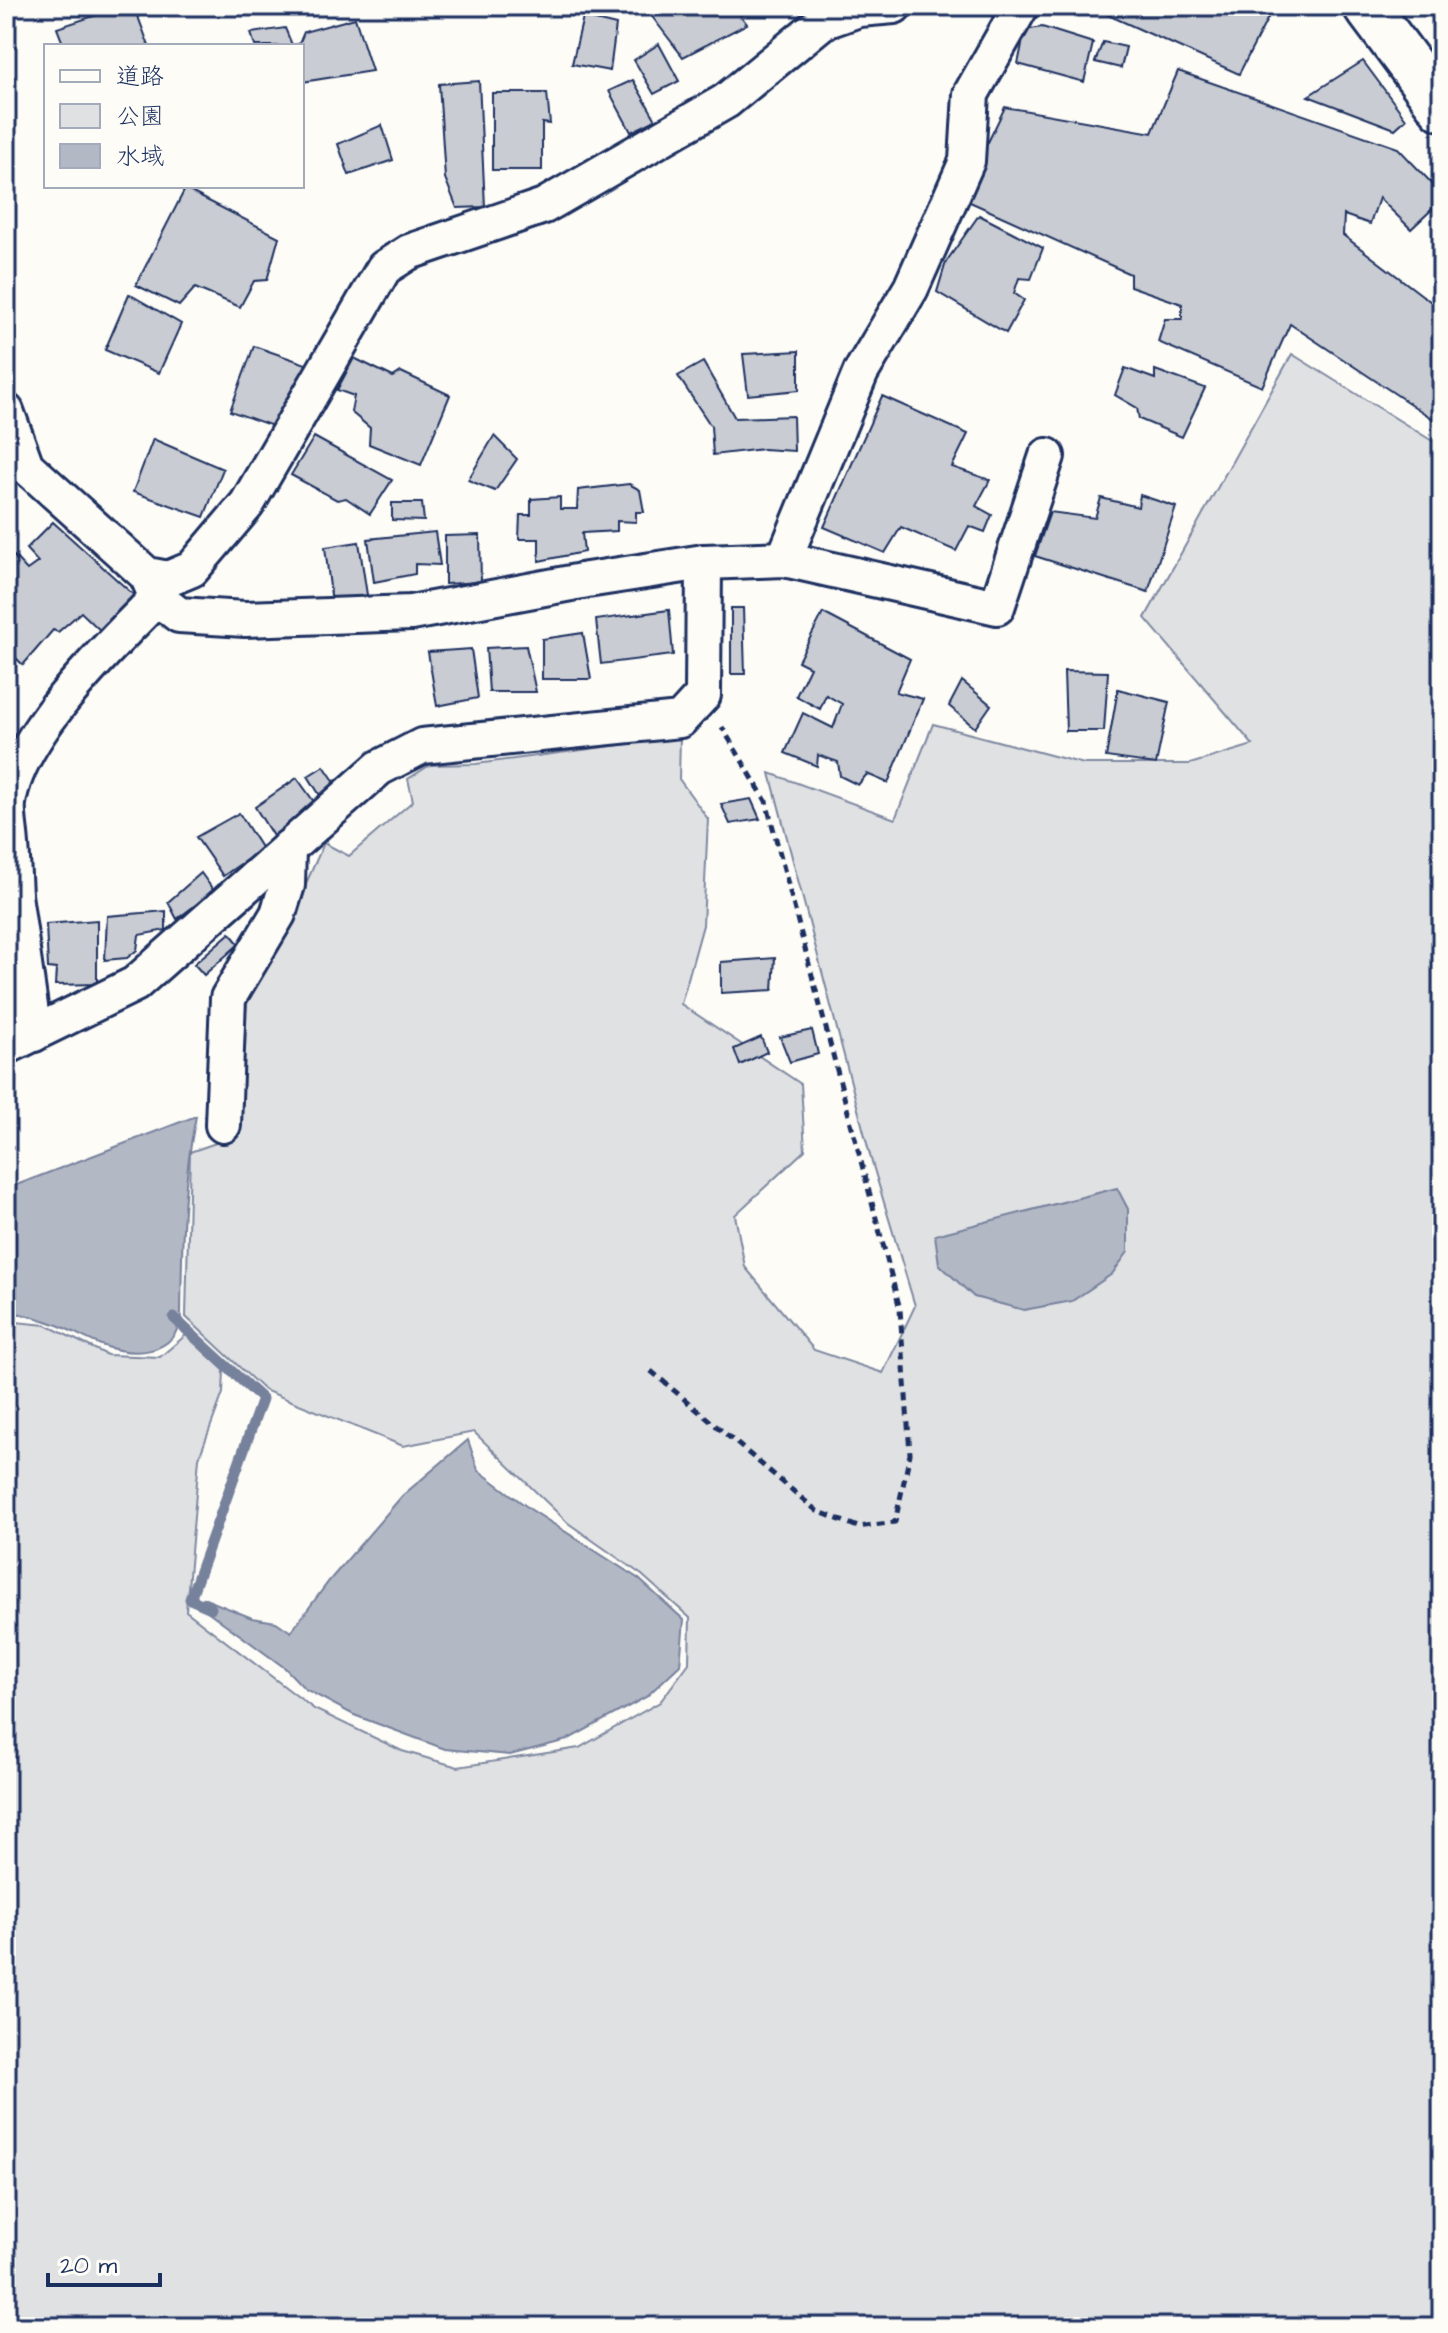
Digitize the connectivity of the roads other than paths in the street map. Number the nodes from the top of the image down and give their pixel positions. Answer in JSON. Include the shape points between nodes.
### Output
{"nodes":[{"id":1,"x":894,"y":6,"type":"edge"},
{"id":2,"x":1366,"y":6,"type":"edge"},
{"id":3,"x":1009,"y":7,"type":"edge"},
{"id":4,"x":811,"y":14,"type":"edge"},
{"id":5,"x":1442,"y":108,"type":"edge"},
{"id":6,"x":6,"y":411,"type":"edge"},
{"id":7,"x":1047,"y":456,"type":"dead end"},
{"id":8,"x":784,"y":559,"type":"junction"},
{"id":9,"x":704,"y":562,"type":"junction"},
{"id":10,"x":152,"y":586,"type":"junction"},
{"id":11,"x":288,"y":848,"type":"junction"},
{"id":12,"x":10,"y":893,"type":"edge"},
{"id":13,"x":20,"y":1040,"type":"edge"},
{"id":14,"x":223,"y":1125,"type":"dead end"}],
"edges":[{"from":1,"to":4,"type":"street"},
{"from":2,"to":5,"type":"main road"},
{"from":3,"to":8,"type":"street","via":[[971,94],[967,161],[911,288],[861,372]]},
{"from":4,"to":10,"type":"street","via":[[726,101],[544,206],[409,252],[384,268],[247,504],[192,569]]},
{"from":6,"to":10,"type":"street","via":[[26,466]]},
{"from":7,"to":8,"type":"street","via":[[997,607]]},
{"from":8,"to":9,"type":"street"},
{"from":9,"to":10,"type":"street","via":[[411,613],[245,619],[179,615]]},
{"from":9,"to":11,"type":"street","via":[[703,695],[680,720],[422,746],[379,768]]},
{"from":10,"to":12,"type":"street","via":[[118,638],[30,746],[8,805]]},
{"from":11,"to":13,"type":"street","via":[[135,984]]},
{"from":11,"to":14,"type":"street","via":[[287,885],[278,914],[228,998]]},
{"from":12,"to":13,"type":"street"}]}
